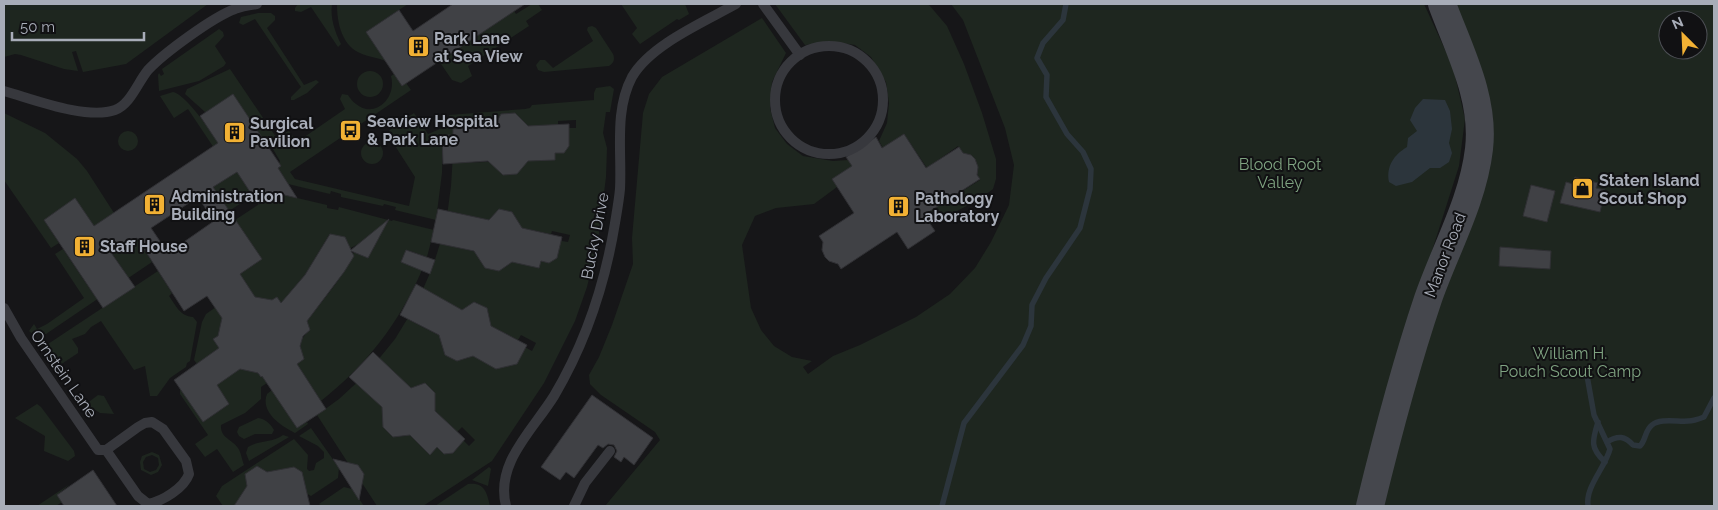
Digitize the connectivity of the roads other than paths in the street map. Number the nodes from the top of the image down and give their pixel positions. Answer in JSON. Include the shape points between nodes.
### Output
{"nodes":[{"id":1,"x":257,"y":4,"type":"edge"},
{"id":2,"x":736,"y":4,"type":"edge"},
{"id":3,"x":763,"y":4,"type":"edge"},
{"id":4,"x":1442,"y":4,"type":"edge"},
{"id":5,"x":800,"y":55,"type":"junction"},
{"id":6,"x":4,"y":91,"type":"edge"},
{"id":7,"x":4,"y":308,"type":"edge"},
{"id":8,"x":106,"y":450,"type":"junction"},
{"id":9,"x":610,"y":451,"type":"dead end"},
{"id":10,"x":506,"y":506,"type":"edge"},
{"id":11,"x":574,"y":506,"type":"edge"},
{"id":12,"x":1370,"y":506,"type":"edge"}],
"edges":[{"from":1,"to":6,"type":"lane","via":[[222,14],[158,61],[116,110],[94,114],[75,111]]},
{"from":2,"to":10,"type":"lane","name":"Bucky Drive","via":[[659,49],[637,70],[627,88],[620,122],[620,190],[610,256],[597,302],[565,376],[509,462],[504,486]]},
{"from":3,"to":5,"type":"lane"},
{"from":4,"to":12,"type":"street","name":"Manor Road","via":[[1474,90],[1479,148],[1472,186],[1428,299],[1394,408]]},
{"from":5,"to":5,"type":"lane","via":[[822,47],[845,49],[856,53],[873,69],[882,90],[881,114],[873,131],[850,150],[826,154],[814,152],[793,140],[779,120],[777,90],[783,73]]},
{"from":7,"to":8,"type":"lane","name":"Ornstein Lane","via":[[98,450]]},
{"from":8,"to":8,"type":"lane","name":"Ornstein Lane","via":[[138,496],[148,504],[163,499],[182,485],[189,474],[186,461],[163,429],[152,422],[138,427]]},
{"from":9,"to":11,"type":"lane","via":[[585,483]]}]}
